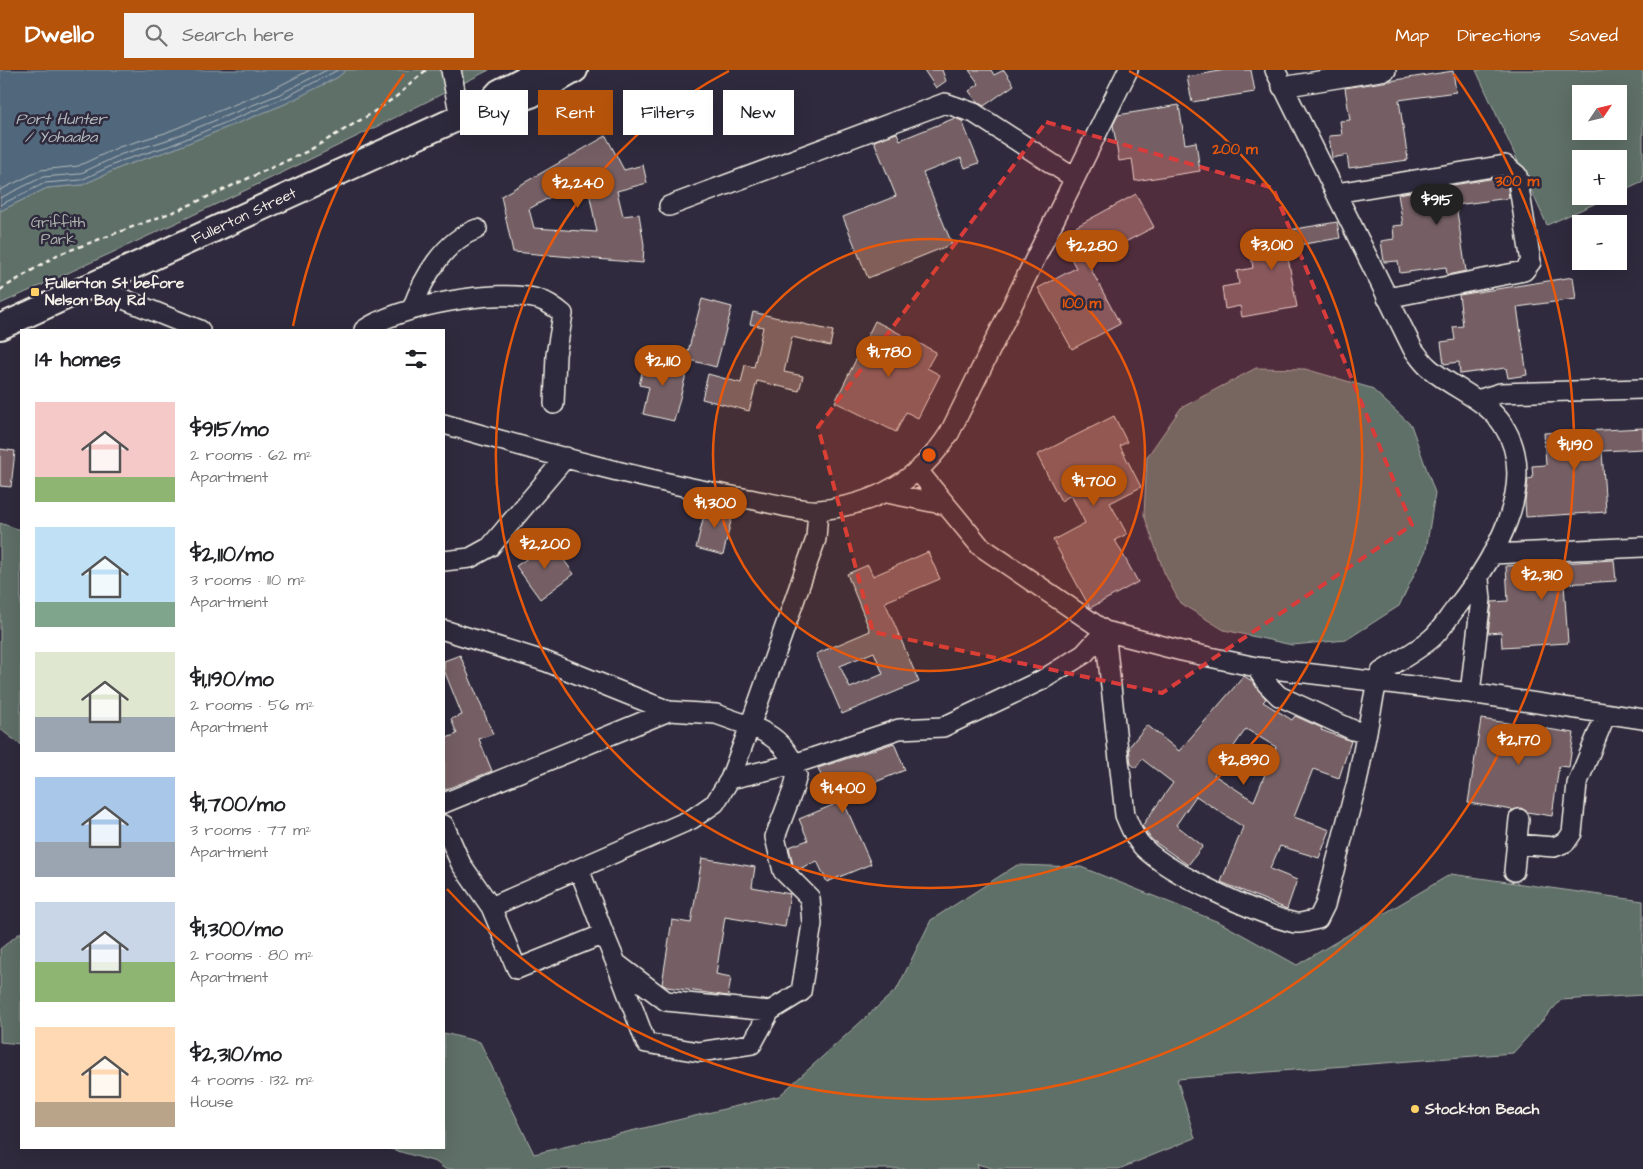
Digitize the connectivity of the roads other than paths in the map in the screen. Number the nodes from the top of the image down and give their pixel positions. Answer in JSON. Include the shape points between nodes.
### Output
{"nodes":[{"id":1,"x":451,"y":70,"type":"edge"},
{"id":2,"x":541,"y":70,"type":"edge"},
{"id":3,"x":575,"y":70,"type":"edge"},
{"id":4,"x":1128,"y":70,"type":"edge"},
{"id":5,"x":1386,"y":70,"type":"edge"},
{"id":6,"x":1279,"y":78,"type":"edge"},
{"id":7,"x":503,"y":90,"type":"edge"},
{"id":8,"x":528,"y":95,"type":"edge"},
{"id":9,"x":460,"y":118,"type":"joint"},
{"id":10,"x":1074,"y":178,"type":"junction"},
{"id":11,"x":1336,"y":193,"type":"junction"},
{"id":12,"x":669,"y":206,"type":"dead end"},
{"id":13,"x":477,"y":229,"type":"dead end"},
{"id":14,"x":91,"y":286,"type":"junction"},
{"id":15,"x":1387,"y":298,"type":"junction"},
{"id":16,"x":412,"y":309,"type":"junction"},
{"id":17,"x":0,"y":327,"type":"edge"},
{"id":18,"x":198,"y":329,"type":"edge"},
{"id":19,"x":365,"y":329,"type":"edge"},
{"id":20,"x":1643,"y":389,"type":"edge"},
{"id":21,"x":1477,"y":400,"type":"junction"},
{"id":22,"x":554,"y":404,"type":"dead end"},
{"id":23,"x":445,"y":424,"type":"edge"},
{"id":24,"x":566,"y":458,"type":"junction"},
{"id":25,"x":919,"y":472,"type":"junction"},
{"id":26,"x":887,"y":493,"type":"junction"},
{"id":27,"x":946,"y":505,"type":"junction"},
{"id":28,"x":818,"y":510,"type":"junction"},
{"id":29,"x":1643,"y":546,"type":"edge"},
{"id":30,"x":1492,"y":554,"type":"junction"},
{"id":31,"x":445,"y":561,"type":"edge"},
{"id":32,"x":1479,"y":579,"type":"junction"},
{"id":33,"x":445,"y":630,"type":"edge"},
{"id":34,"x":1105,"y":631,"type":"junction"},
{"id":35,"x":1256,"y":666,"type":"junction"},
{"id":36,"x":1377,"y":681,"type":"junction"},
{"id":37,"x":1470,"y":693,"type":"junction"},
{"id":38,"x":668,"y":711,"type":"junction"},
{"id":39,"x":1606,"y":714,"type":"junction"},
{"id":40,"x":1643,"y":719,"type":"edge"},
{"id":41,"x":750,"y":726,"type":"junction"},
{"id":42,"x":1365,"y":733,"type":"junction"},
{"id":43,"x":794,"y":764,"type":"junction"},
{"id":44,"x":730,"y":779,"type":"junction"},
{"id":45,"x":445,"y":803,"type":"edge"},
{"id":46,"x":1519,"y":819,"type":"dead end"},
{"id":47,"x":445,"y":827,"type":"edge"},
{"id":48,"x":1516,"y":844,"type":"junction"},
{"id":49,"x":579,"y":869,"type":"junction"},
{"id":50,"x":1514,"y":871,"type":"dead end"},
{"id":51,"x":491,"y":907,"type":"junction"},
{"id":52,"x":604,"y":934,"type":"junction"},
{"id":53,"x":616,"y":963,"type":"junction"},
{"id":54,"x":770,"y":1011,"type":"junction"}],
"edges":[{"from":1,"to":9,"type":"lane"},
{"from":2,"to":7,"type":"main road","name":"Fullerton Street"},
{"from":3,"to":8,"type":"main road","name":"Fullerton Street"},
{"from":4,"to":10,"type":"lane"},
{"from":5,"to":6,"type":"lane"},
{"from":6,"to":11,"type":"lane"},
{"from":9,"to":14,"type":"main road","name":"Fullerton Street"},
{"from":10,"to":12,"type":"lane","via":[[974,113],[945,104]]},
{"from":10,"to":25,"type":"lane","via":[[950,432]]},
{"from":11,"to":15,"type":"lane"},
{"from":11,"to":15,"type":"lane","via":[[1505,165],[1517,175],[1531,262],[1524,271]]},
{"from":13,"to":16,"type":"lane","via":[[464,234],[442,254]]},
{"from":14,"to":17,"type":"main road","name":"Fullerton Street"},
{"from":14,"to":18,"type":"lane"},
{"from":15,"to":21,"type":"lane","via":[[1413,349],[1427,367]]},
{"from":16,"to":19,"type":"lane"},
{"from":16,"to":22,"type":"lane","via":[[499,295],[537,298],[551,304],[564,314],[556,355]]},
{"from":20,"to":21,"type":"lane","via":[[1500,393]]},
{"from":21,"to":30,"type":"lane","via":[[1502,423],[1515,447],[1518,474],[1513,504]]},
{"from":23,"to":24,"type":"lane"},
{"from":24,"to":28,"type":"lane","via":[[712,492]]},
{"from":24,"to":31,"type":"lane","via":[[490,547],[470,558]]},
{"from":25,"to":26,"type":"lane"},
{"from":25,"to":27,"type":"lane"},
{"from":26,"to":27,"type":"lane"},
{"from":26,"to":28,"type":"lane","via":[[861,503]]},
{"from":27,"to":34,"type":"lane","via":[[980,546]]},
{"from":28,"to":41,"type":"lane","via":[[816,539]]},
{"from":29,"to":30,"type":"lane"},
{"from":30,"to":32,"type":"lane"},
{"from":32,"to":36,"type":"lane","via":[[1432,637],[1381,672]]},
{"from":32,"to":37,"type":"lane","via":[[1482,599]]},
{"from":33,"to":38,"type":"lane","via":[[547,662]]},
{"from":34,"to":35,"type":"lane"},
{"from":34,"to":42,"type":"lane","via":[[1125,815],[1132,832],[1144,848],[1161,861],[1225,897],[1297,923],[1318,919],[1325,905],[1354,791]]},
{"from":34,"to":43,"type":"lane","via":[[1084,654],[989,707],[942,727],[899,729]]},
{"from":35,"to":36,"type":"lane"},
{"from":35,"to":42,"type":"lane","via":[[1279,696]]},
{"from":36,"to":37,"type":"lane"},
{"from":36,"to":42,"type":"lane"},
{"from":37,"to":39,"type":"lane"},
{"from":38,"to":41,"type":"lane","via":[[716,714]]},
{"from":38,"to":45,"type":"lane"},
{"from":39,"to":40,"type":"lane"},
{"from":39,"to":48,"type":"lane","via":[[1577,784],[1572,833],[1566,842],[1554,847]]},
{"from":41,"to":43,"type":"lane","via":[[774,737],[785,747]]},
{"from":41,"to":44,"type":"lane"},
{"from":43,"to":44,"type":"lane"},
{"from":43,"to":54,"type":"lane","via":[[797,775],[793,790],[774,837],[783,871],[810,898],[812,924],[801,992]]},
{"from":44,"to":49,"type":"lane","via":[[715,803],[692,819]]},
{"from":46,"to":48,"type":"lane"},
{"from":47,"to":51,"type":"lane","via":[[461,864]]},
{"from":48,"to":50,"type":"lane"},
{"from":49,"to":51,"type":"lane"},
{"from":49,"to":52,"type":"lane"},
{"from":51,"to":52,"type":"lane","via":[[517,969]]},
{"from":52,"to":53,"type":"lane"},
{"from":53,"to":54,"type":"lane","via":[[666,1001]]},
{"from":53,"to":54,"type":"lane","via":[[646,1043],[699,1052],[752,1044]]}]}
